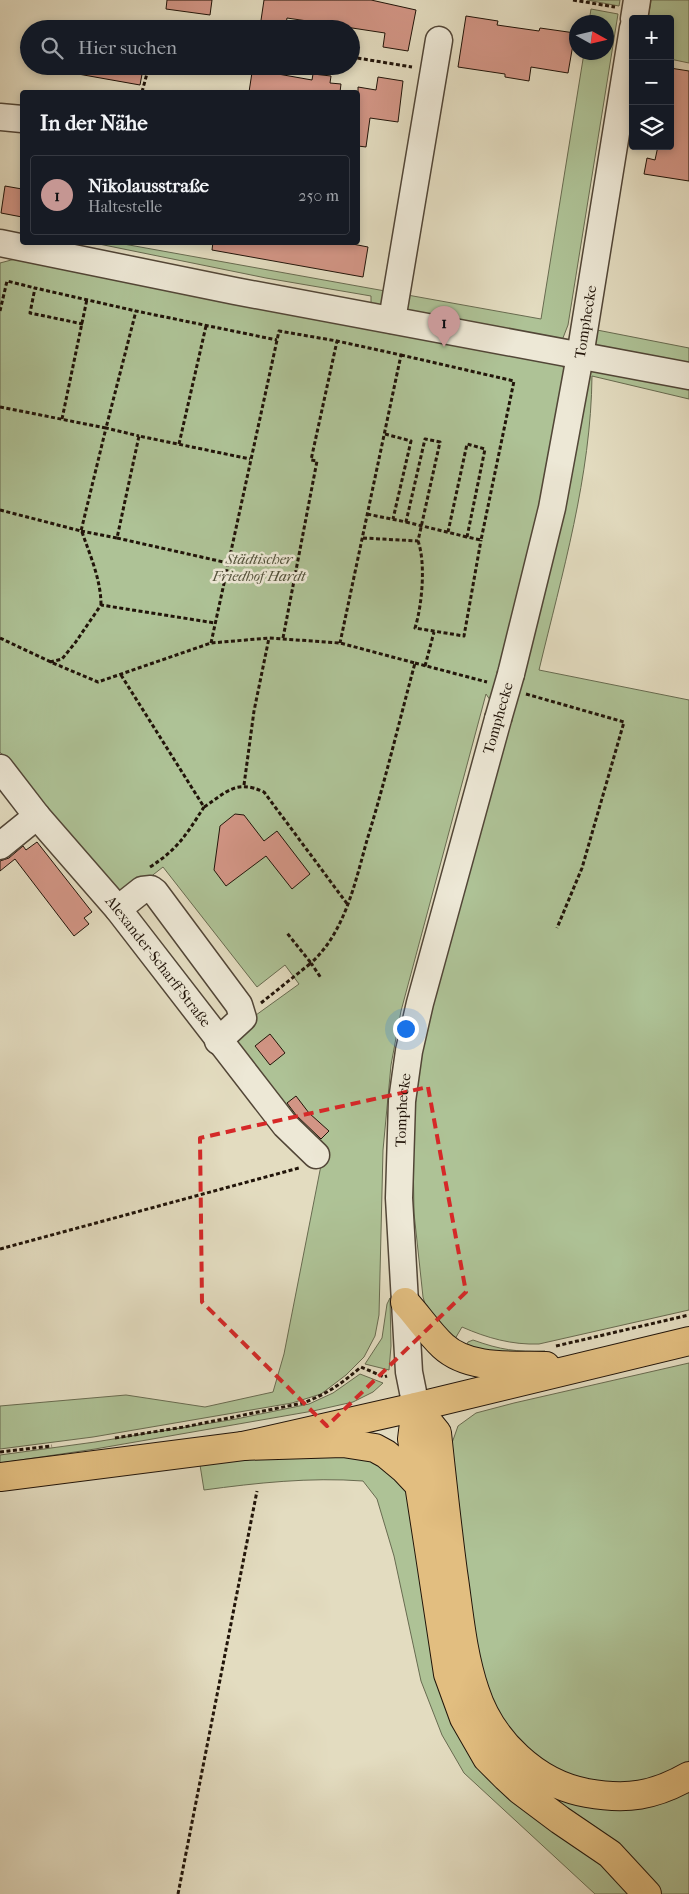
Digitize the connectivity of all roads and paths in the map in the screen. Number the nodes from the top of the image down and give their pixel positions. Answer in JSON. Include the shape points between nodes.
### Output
{"nodes":[{"id":1,"x":574,"y":0,"type":"edge"},
{"id":2,"x":635,"y":14,"type":"edge"},
{"id":3,"x":439,"y":40,"type":"dead end"},
{"id":4,"x":360,"y":58,"type":"edge"},
{"id":5,"x":434,"y":70,"type":"junction"},
{"id":6,"x":147,"y":75,"type":"edge"},
{"id":7,"x":143,"y":90,"type":"edge"},
{"id":8,"x":0,"y":117,"type":"edge"},
{"id":9,"x":20,"y":119,"type":"edge"},
{"id":10,"x":0,"y":243,"type":"edge"},
{"id":11,"x":35,"y":288,"type":"junction"},
{"id":12,"x":87,"y":299,"type":"junction"},
{"id":13,"x":0,"y":311,"type":"edge"},
{"id":14,"x":136,"y":311,"type":"junction"},
{"id":15,"x":392,"y":320,"type":"junction"},
{"id":16,"x":83,"y":324,"type":"junction"},
{"id":17,"x":206,"y":326,"type":"junction"},
{"id":18,"x":277,"y":340,"type":"junction"},
{"id":19,"x":337,"y":341,"type":"junction"},
{"id":20,"x":402,"y":355,"type":"junction"},
{"id":21,"x":580,"y":356,"type":"junction"},
{"id":22,"x":689,"y":376,"type":"edge"},
{"id":23,"x":0,"y":407,"type":"edge"},
{"id":24,"x":62,"y":418,"type":"junction"},
{"id":25,"x":106,"y":428,"type":"junction"},
{"id":26,"x":385,"y":434,"type":"junction"},
{"id":27,"x":139,"y":436,"type":"junction"},
{"id":28,"x":179,"y":444,"type":"junction"},
{"id":29,"x":250,"y":459,"type":"junction"},
{"id":30,"x":0,"y":510,"type":"edge"},
{"id":31,"x":368,"y":514,"type":"junction"},
{"id":32,"x":393,"y":519,"type":"junction"},
{"id":33,"x":406,"y":522,"type":"junction"},
{"id":34,"x":421,"y":525,"type":"junction"},
{"id":35,"x":81,"y":531,"type":"junction"},
{"id":36,"x":448,"y":532,"type":"junction"},
{"id":37,"x":467,"y":537,"type":"junction"},
{"id":38,"x":117,"y":538,"type":"junction"},
{"id":39,"x":363,"y":538,"type":"junction"},
{"id":40,"x":481,"y":540,"type":"junction"},
{"id":41,"x":418,"y":541,"type":"junction"},
{"id":42,"x":228,"y":564,"type":"junction"},
{"id":43,"x":101,"y":605,"type":"junction"},
{"id":44,"x":216,"y":622,"type":"junction"},
{"id":45,"x":434,"y":632,"type":"junction"},
{"id":46,"x":0,"y":638,"type":"edge"},
{"id":47,"x":269,"y":638,"type":"junction"},
{"id":48,"x":283,"y":638,"type":"junction"},
{"id":49,"x":340,"y":643,"type":"junction"},
{"id":50,"x":211,"y":644,"type":"junction"},
{"id":51,"x":50,"y":662,"type":"junction"},
{"id":52,"x":425,"y":666,"type":"dead end"},
{"id":53,"x":121,"y":675,"type":"junction"},
{"id":54,"x":624,"y":722,"type":"dead end"},
{"id":55,"x":0,"y":768,"type":"edge"},
{"id":56,"x":244,"y":785,"type":"junction"},
{"id":57,"x":204,"y":807,"type":"junction"},
{"id":58,"x":37,"y":816,"type":"junction"},
{"id":59,"x":0,"y":846,"type":"edge"},
{"id":60,"x":143,"y":872,"type":"dead end"},
{"id":61,"x":348,"y":905,"type":"junction"},
{"id":62,"x":118,"y":909,"type":"junction"},
{"id":63,"x":557,"y":928,"type":"dead end"},
{"id":64,"x":288,"y":933,"type":"dead end"},
{"id":65,"x":311,"y":963,"type":"junction"},
{"id":66,"x":321,"y":978,"type":"dead end"},
{"id":67,"x":243,"y":1018,"type":"junction"},
{"id":68,"x":218,"y":1041,"type":"junction"},
{"id":69,"x":316,"y":1155,"type":"joint"},
{"id":70,"x":0,"y":1249,"type":"edge"},
{"id":71,"x":405,"y":1302,"type":"junction"},
{"id":72,"x":689,"y":1341,"type":"edge"},
{"id":73,"x":587,"y":1366,"type":"junction"},
{"id":74,"x":409,"y":1372,"type":"junction"},
{"id":75,"x":416,"y":1408,"type":"junction"},
{"id":76,"x":112,"y":1438,"type":"dead end"},
{"id":77,"x":56,"y":1445,"type":"dead end"},
{"id":78,"x":243,"y":1446,"type":"junction"},
{"id":79,"x":0,"y":1452,"type":"edge"},
{"id":80,"x":0,"y":1477,"type":"edge"},
{"id":81,"x":420,"y":1486,"type":"junction"},
{"id":82,"x":257,"y":1491,"type":"dead end"},
{"id":83,"x":689,"y":1776,"type":"edge"},
{"id":84,"x":178,"y":1894,"type":"edge"},
{"id":85,"x":647,"y":1894,"type":"edge"}],
"edges":[{"from":1,"to":2,"type":"path"},
{"from":2,"to":21,"type":"street","name":"Tomphecke"},
{"from":3,"to":5,"type":"street"},
{"from":4,"to":5,"type":"path"},
{"from":5,"to":15,"type":"street"},
{"from":6,"to":7,"type":"path"},
{"from":8,"to":9,"type":"street"},
{"from":10,"to":15,"type":"street"},
{"from":11,"to":12,"type":"path"},
{"from":11,"to":13,"type":"path","via":[[7,281]]},
{"from":11,"to":16,"type":"path","via":[[30,313]]},
{"from":12,"to":14,"type":"path"},
{"from":12,"to":16,"type":"path"},
{"from":14,"to":17,"type":"path"},
{"from":14,"to":25,"type":"path"},
{"from":15,"to":21,"type":"street"},
{"from":16,"to":24,"type":"path"},
{"from":17,"to":18,"type":"path"},
{"from":17,"to":28,"type":"path"},
{"from":18,"to":19,"type":"path","via":[[279,331]]},
{"from":18,"to":29,"type":"path"},
{"from":19,"to":20,"type":"path"},
{"from":19,"to":48,"type":"path","via":[[311,460],[317,461]]},
{"from":20,"to":26,"type":"path"},
{"from":20,"to":40,"type":"path","via":[[514,381]]},
{"from":21,"to":22,"type":"street"},
{"from":21,"to":71,"type":"street","name":"Tomphecke","bridge":true,"via":[[552,508],[511,674],[409,1051],[402,1101],[399,1198]]},
{"from":23,"to":24,"type":"path"},
{"from":24,"to":25,"type":"path"},
{"from":25,"to":27,"type":"path"},
{"from":25,"to":35,"type":"path"},
{"from":26,"to":31,"type":"path"},
{"from":26,"to":32,"type":"path","via":[[411,441]]},
{"from":27,"to":28,"type":"path"},
{"from":27,"to":38,"type":"path"},
{"from":28,"to":29,"type":"path"},
{"from":29,"to":42,"type":"path"},
{"from":30,"to":35,"type":"path"},
{"from":31,"to":32,"type":"path"},
{"from":31,"to":39,"type":"path"},
{"from":32,"to":33,"type":"path"},
{"from":33,"to":34,"type":"path"},
{"from":33,"to":34,"type":"path","via":[[425,439],[440,442]]},
{"from":34,"to":36,"type":"path"},
{"from":34,"to":41,"type":"path"},
{"from":35,"to":38,"type":"path"},
{"from":35,"to":43,"type":"path","via":[[98,578]]},
{"from":36,"to":37,"type":"path"},
{"from":36,"to":37,"type":"path","via":[[467,444],[485,449]]},
{"from":37,"to":40,"type":"path"},
{"from":38,"to":42,"type":"path"},
{"from":39,"to":41,"type":"path"},
{"from":39,"to":49,"type":"path"},
{"from":40,"to":45,"type":"path","via":[[464,636]]},
{"from":41,"to":45,"type":"path","via":[[422,553],[420,611],[415,628]]},
{"from":42,"to":44,"type":"path"},
{"from":43,"to":44,"type":"path"},
{"from":43,"to":51,"type":"path","via":[[62,659]]},
{"from":44,"to":50,"type":"path"},
{"from":45,"to":52,"type":"path"},
{"from":46,"to":51,"type":"path"},
{"from":47,"to":48,"type":"path"},
{"from":47,"to":50,"type":"path"},
{"from":47,"to":56,"type":"path","via":[[254,711]]},
{"from":48,"to":49,"type":"path"},
{"from":49,"to":61,"type":"path","via":[[415,663]]},
{"from":50,"to":53,"type":"path"},
{"from":51,"to":53,"type":"path","via":[[98,682]]},
{"from":53,"to":57,"type":"path"},
{"from":54,"to":63,"type":"path","via":[[582,868]]},
{"from":55,"to":58,"type":"street","name":"Alexander-Scharff-Straße"},
{"from":56,"to":57,"type":"path","via":[[235,787]]},
{"from":56,"to":61,"type":"path","via":[[264,792]]},
{"from":57,"to":60,"type":"path","via":[[180,844]]},
{"from":58,"to":59,"type":"street"},
{"from":58,"to":62,"type":"street","name":"Alexander-Scharff-Straße"},
{"from":61,"to":65,"type":"path","via":[[334,936]]},
{"from":62,"to":67,"type":"street","via":[[142,890],[155,892],[239,1005]]},
{"from":62,"to":68,"type":"street","name":"Alexander-Scharff-Straße"},
{"from":64,"to":65,"type":"path"},
{"from":65,"to":66,"type":"path"},
{"from":65,"to":67,"type":"path"},
{"from":67,"to":68,"type":"street"},
{"from":68,"to":69,"type":"street","name":"Alexander-Scharff-Straße","via":[[285,1125]]},
{"from":69,"to":70,"type":"path","via":[[313,1164]]},
{"from":71,"to":73,"type":"main road","via":[[443,1346],[468,1360],[503,1365]]},
{"from":71,"to":74,"type":"street","name":"Tomphecke"},
{"from":72,"to":73,"type":"main road"},
{"from":73,"to":75,"type":"main road"},
{"from":74,"to":75,"type":"street","name":"Tomphecke"},
{"from":74,"to":76,"type":"path","via":[[384,1377],[361,1367],[338,1387],[303,1403]]},
{"from":75,"to":78,"type":"main road"},
{"from":75,"to":81,"type":"main road","via":[[412,1439]]},
{"from":75,"to":83,"type":"main road","via":[[437,1433],[462,1635],[475,1692],[504,1742],[525,1765],[560,1786],[577,1791],[632,1796],[667,1788]]},
{"from":77,"to":79,"type":"path"},
{"from":78,"to":80,"type":"main road"},
{"from":78,"to":81,"type":"main road","via":[[343,1443],[374,1448],[386,1454]]},
{"from":81,"to":85,"type":"main road","via":[[448,1674],[464,1718],[487,1758],[506,1777],[610,1854]]},
{"from":82,"to":84,"type":"path"}]}
